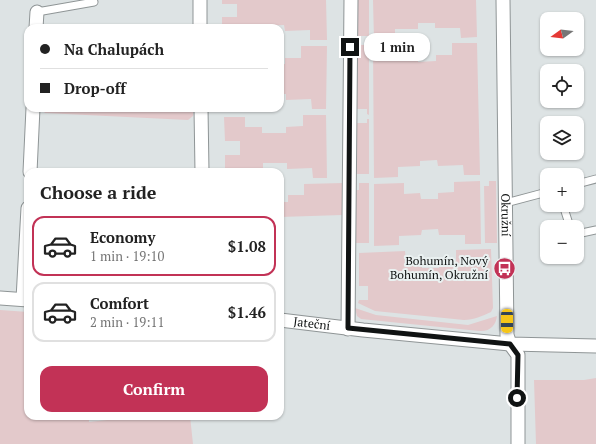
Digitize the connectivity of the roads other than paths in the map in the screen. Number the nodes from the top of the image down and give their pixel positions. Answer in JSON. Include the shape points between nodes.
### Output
{"nodes":[{"id":1,"x":200,"y":0,"type":"edge"},
{"id":2,"x":351,"y":0,"type":"edge"},
{"id":3,"x":504,"y":0,"type":"edge"},
{"id":4,"x":94,"y":2,"type":"dead end"},
{"id":5,"x":37,"y":12,"type":"joint"},
{"id":6,"x":36,"y":24,"type":"edge"},
{"id":7,"x":200,"y":24,"type":"edge"},
{"id":8,"x":33,"y":112,"type":"edge"},
{"id":9,"x":201,"y":112,"type":"edge"},
{"id":10,"x":30,"y":168,"type":"edge"},
{"id":11,"x":202,"y":168,"type":"edge"},
{"id":12,"x":596,"y":179,"type":"edge"},
{"id":13,"x":584,"y":182,"type":"edge"},
{"id":14,"x":540,"y":194,"type":"edge"},
{"id":15,"x":506,"y":203,"type":"junction"},
{"id":16,"x":596,"y":230,"type":"edge"},
{"id":17,"x":584,"y":233,"type":"edge"},
{"id":18,"x":0,"y":298,"type":"edge"},
{"id":19,"x":24,"y":299,"type":"edge"},
{"id":20,"x":284,"y":320,"type":"edge"},
{"id":21,"x":348,"y":328,"type":"junction"},
{"id":22,"x":510,"y":344,"type":"junction"},
{"id":23,"x":596,"y":346,"type":"edge"},
{"id":24,"x":518,"y":444,"type":"edge"}],
"edges":[{"from":1,"to":7,"type":"street"},
{"from":2,"to":21,"type":"street"},
{"from":3,"to":15,"type":"street","name":"Okružní"},
{"from":4,"to":5,"type":"lane"},
{"from":5,"to":6,"type":"street"},
{"from":8,"to":10,"type":"street"},
{"from":9,"to":11,"type":"street"},
{"from":12,"to":13,"type":"lane"},
{"from":14,"to":15,"type":"lane"},
{"from":15,"to":22,"type":"street","name":"Okružní","via":[[507,335]]},
{"from":16,"to":17,"type":"lane"},
{"from":18,"to":19,"type":"street"},
{"from":20,"to":21,"type":"street","name":"Jateční"},
{"from":21,"to":22,"type":"street","name":"Jateční"},
{"from":22,"to":23,"type":"street"},
{"from":22,"to":24,"type":"street","name":"Okružní","via":[[518,355]]}]}
